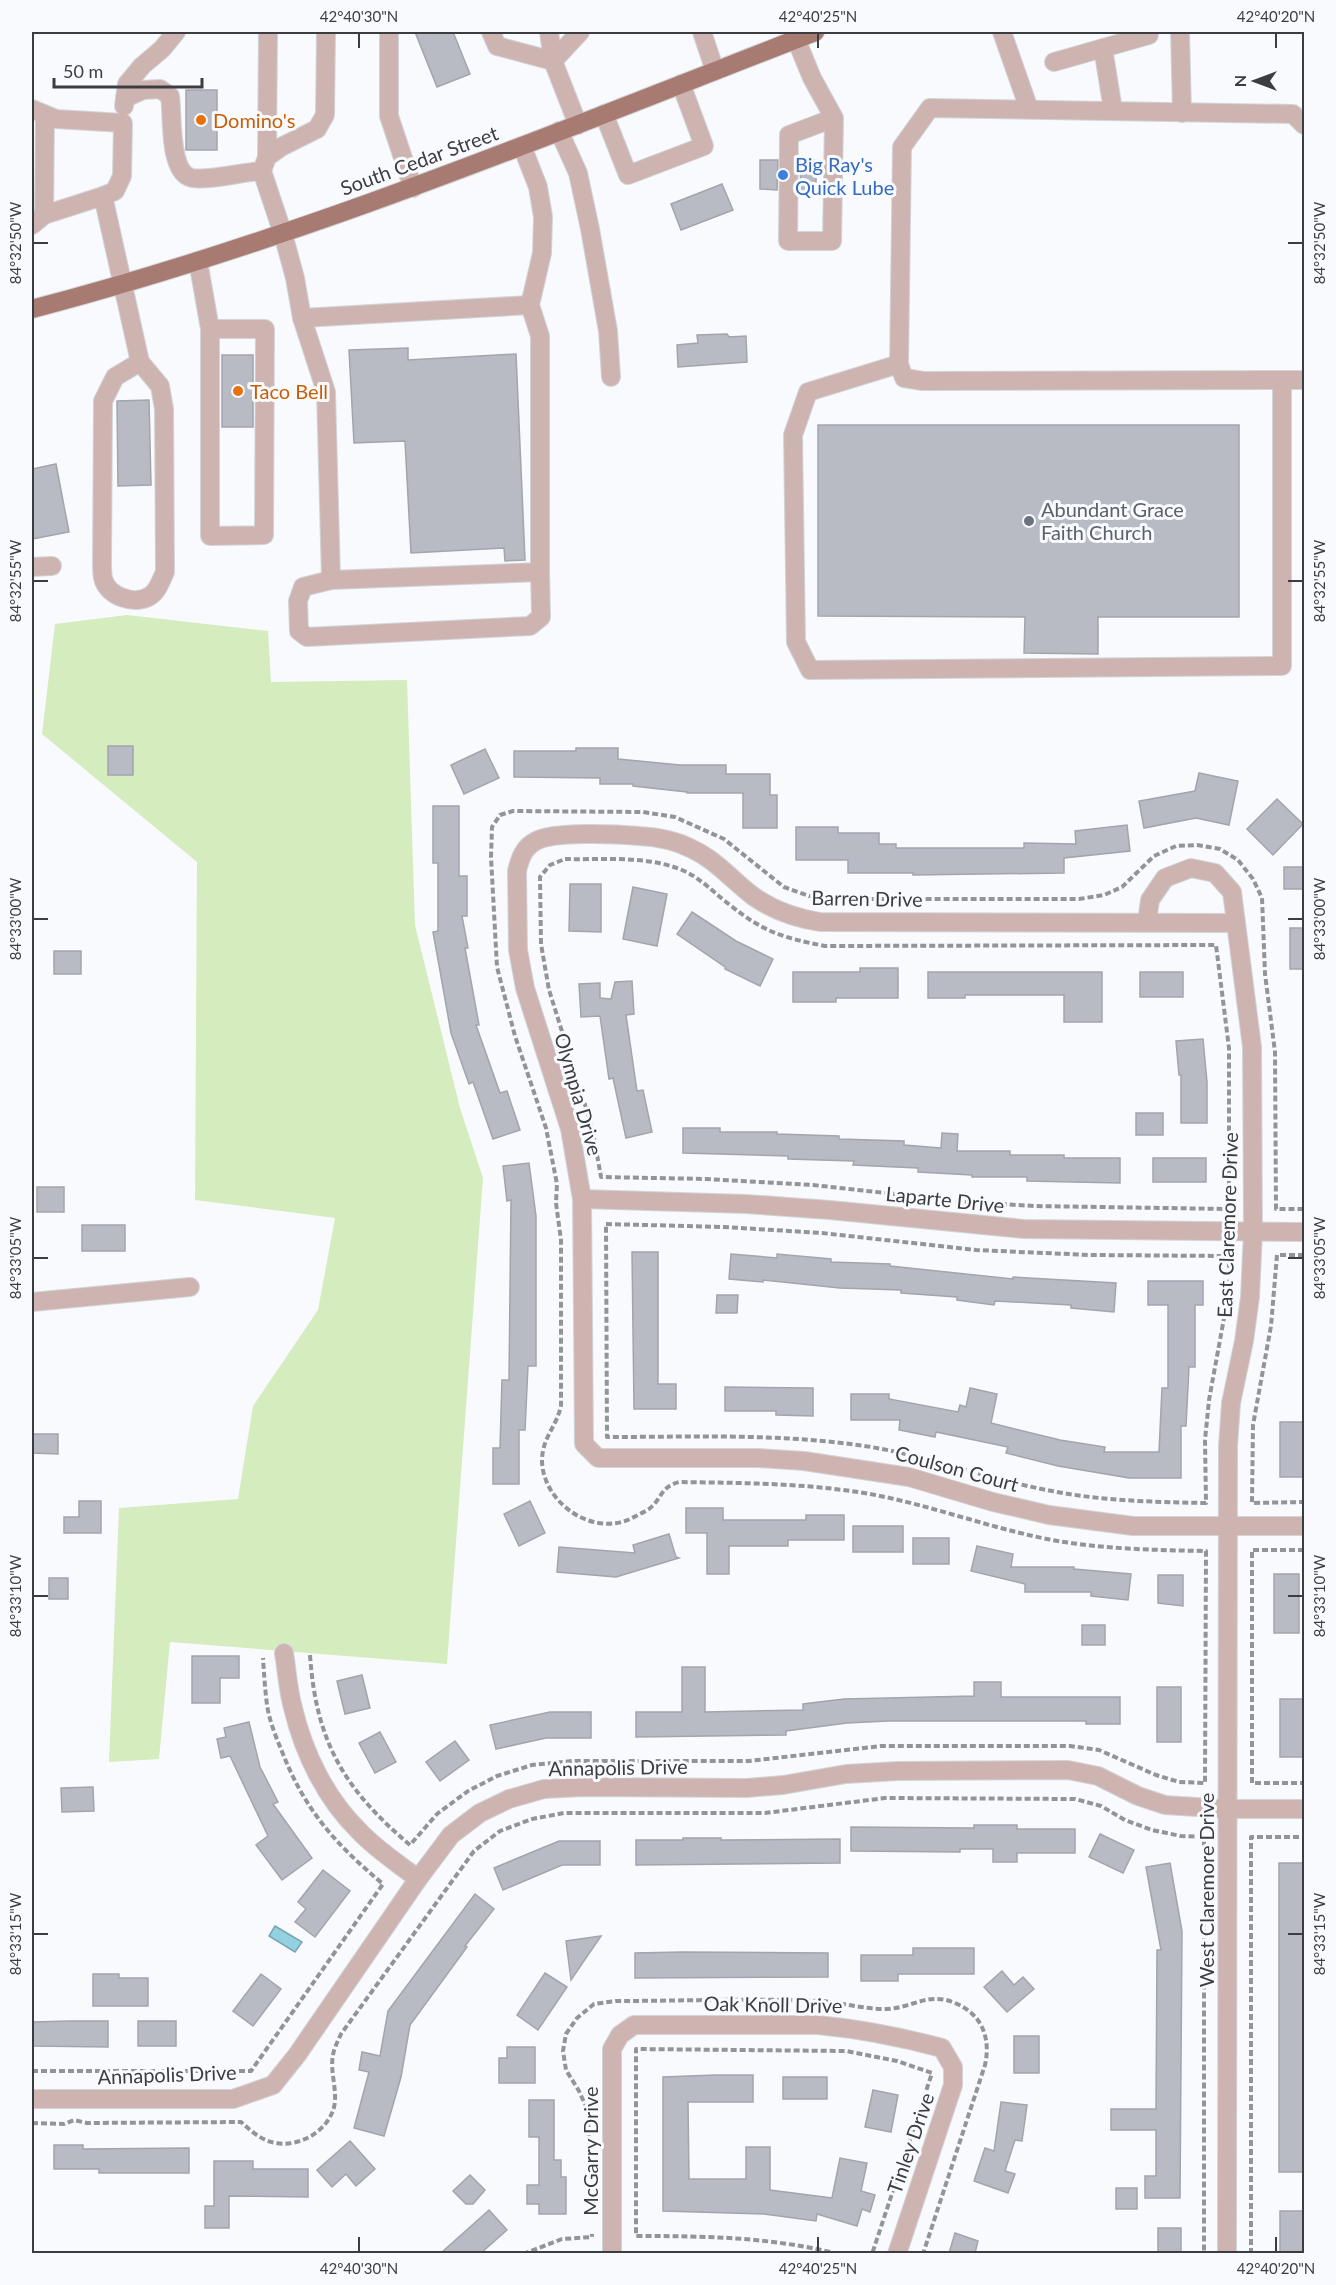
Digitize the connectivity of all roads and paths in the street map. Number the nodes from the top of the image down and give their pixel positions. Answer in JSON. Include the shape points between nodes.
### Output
{"nodes":[{"id":1,"x":176,"y":32,"type":"edge"},
{"id":2,"x":268,"y":32,"type":"edge"},
{"id":3,"x":327,"y":32,"type":"edge"},
{"id":4,"x":389,"y":32,"type":"edge"},
{"id":5,"x":491,"y":32,"type":"edge"},
{"id":6,"x":549,"y":32,"type":"edge"},
{"id":7,"x":580,"y":32,"type":"edge"},
{"id":8,"x":702,"y":32,"type":"edge"},
{"id":9,"x":815,"y":32,"type":"edge"},
{"id":10,"x":1002,"y":32,"type":"edge"},
{"id":11,"x":1180,"y":32,"type":"edge"},
{"id":12,"x":1149,"y":35,"type":"dead end"},
{"id":13,"x":796,"y":39,"type":"junction"},
{"id":14,"x":1102,"y":48,"type":"junction"},
{"id":15,"x":553,"y":61,"type":"junction"},
{"id":16,"x":1054,"y":62,"type":"dead end"},
{"id":17,"x":716,"y":71,"type":"junction"},
{"id":18,"x":681,"y":84,"type":"junction"},
{"id":19,"x":125,"y":98,"type":"junction"},
{"id":20,"x":1029,"y":110,"type":"junction"},
{"id":21,"x":1113,"y":110,"type":"junction"},
{"id":22,"x":38,"y":112,"type":"edge"},
{"id":23,"x":1182,"y":113,"type":"junction"},
{"id":24,"x":604,"y":114,"type":"junction"},
{"id":25,"x":834,"y":118,"type":"junction"},
{"id":26,"x":123,"y":123,"type":"junction"},
{"id":27,"x":578,"y":124,"type":"junction"},
{"id":28,"x":1305,"y":125,"type":"edge"},
{"id":29,"x":559,"y":131,"type":"junction"},
{"id":30,"x":522,"y":146,"type":"junction"},
{"id":31,"x":264,"y":164,"type":"junction"},
{"id":32,"x":413,"y":188,"type":"junction"},
{"id":33,"x":103,"y":196,"type":"junction"},
{"id":34,"x":38,"y":220,"type":"edge"},
{"id":35,"x":283,"y":234,"type":"junction"},
{"id":36,"x":198,"y":261,"type":"junction"},
{"id":37,"x":124,"y":284,"type":"junction"},
{"id":38,"x":530,"y":305,"type":"junction"},
{"id":39,"x":32,"y":309,"type":"edge"},
{"id":40,"x":302,"y":318,"type":"junction"},
{"id":41,"x":210,"y":329,"type":"junction"},
{"id":42,"x":140,"y":362,"type":"junction"},
{"id":43,"x":899,"y":364,"type":"junction"},
{"id":44,"x":610,"y":377,"type":"dead end"},
{"id":45,"x":1305,"y":380,"type":"edge"},
{"id":46,"x":1282,"y":381,"type":"junction"},
{"id":47,"x":52,"y":566,"type":"dead end"},
{"id":48,"x":32,"y":567,"type":"edge"},
{"id":49,"x":540,"y":572,"type":"junction"},
{"id":50,"x":331,"y":580,"type":"junction"},
{"id":51,"x":526,"y":848,"type":"joint"},
{"id":52,"x":1147,"y":922,"type":"junction"},
{"id":53,"x":1235,"y":923,"type":"junction"},
{"id":54,"x":601,"y":1178,"type":"joint"},
{"id":55,"x":582,"y":1199,"type":"junction"},
{"id":56,"x":1305,"y":1209,"type":"edge"},
{"id":57,"x":1253,"y":1232,"type":"junction"},
{"id":58,"x":1305,"y":1232,"type":"edge"},
{"id":59,"x":1305,"y":1255,"type":"edge"},
{"id":60,"x":190,"y":1287,"type":"dead end"},
{"id":61,"x":32,"y":1302,"type":"edge"},
{"id":62,"x":607,"y":1437,"type":"joint"},
{"id":63,"x":598,"y":1458,"type":"joint"},
{"id":64,"x":1305,"y":1502,"type":"edge"},
{"id":65,"x":1305,"y":1526,"type":"edge"},
{"id":66,"x":1229,"y":1527,"type":"junction"},
{"id":67,"x":1305,"y":1550,"type":"edge"},
{"id":68,"x":285,"y":1653,"type":"dead end"},
{"id":69,"x":310,"y":1655,"type":"dead end"},
{"id":70,"x":263,"y":1658,"type":"dead end"},
{"id":71,"x":1305,"y":1783,"type":"edge"},
{"id":72,"x":1228,"y":1809,"type":"junction"},
{"id":73,"x":1305,"y":1809,"type":"edge"},
{"id":74,"x":1305,"y":1837,"type":"edge"},
{"id":75,"x":418,"y":1879,"type":"junction"},
{"id":76,"x":942,"y":2048,"type":"joint"},
{"id":77,"x":612,"y":2049,"type":"joint"},
{"id":78,"x":32,"y":2071,"type":"edge"},
{"id":79,"x":32,"y":2099,"type":"edge"},
{"id":80,"x":32,"y":2123,"type":"edge"},
{"id":81,"x":523,"y":2253,"type":"edge"},
{"id":82,"x":612,"y":2253,"type":"edge"},
{"id":83,"x":839,"y":2253,"type":"edge"},
{"id":84,"x":872,"y":2253,"type":"edge"},
{"id":85,"x":897,"y":2253,"type":"edge"},
{"id":86,"x":923,"y":2253,"type":"edge"},
{"id":87,"x":1204,"y":2253,"type":"edge"},
{"id":88,"x":1227,"y":2253,"type":"edge"},
{"id":89,"x":1251,"y":2253,"type":"edge"}],
"edges":[{"from":1,"to":19,"type":"street","via":[[127,84]]},
{"from":2,"to":31,"type":"street"},
{"from":3,"to":31,"type":"street","via":[[325,115],[318,129],[281,147]]},
{"from":4,"to":32,"type":"street","via":[[389,116]]},
{"from":5,"to":15,"type":"street","via":[[497,46]]},
{"from":6,"to":15,"type":"street"},
{"from":7,"to":15,"type":"street"},
{"from":8,"to":17,"type":"street"},
{"from":9,"to":13,"type":"main road","name":"South Cedar Street"},
{"from":10,"to":20,"type":"street"},
{"from":11,"to":23,"type":"street"},
{"from":12,"to":14,"type":"street"},
{"from":13,"to":17,"type":"main road","name":"South Cedar Street"},
{"from":13,"to":25,"type":"street"},
{"from":14,"to":16,"type":"street"},
{"from":14,"to":21,"type":"street"},
{"from":15,"to":27,"type":"street"},
{"from":17,"to":18,"type":"main road","name":"South Cedar Street"},
{"from":18,"to":24,"type":"main road","name":"South Cedar Street"},
{"from":18,"to":24,"type":"street","via":[[704,146],[628,175]]},
{"from":19,"to":26,"type":"street"},
{"from":19,"to":31,"type":"street","via":[[160,88],[170,96],[176,158],[181,171],[190,178],[208,178]]},
{"from":20,"to":21,"type":"street"},
{"from":20,"to":43,"type":"street","via":[[930,108],[902,147]]},
{"from":21,"to":23,"type":"street"},
{"from":22,"to":26,"type":"street","via":[[56,119]]},
{"from":22,"to":34,"type":"street"},
{"from":23,"to":28,"type":"street","via":[[1293,114]]},
{"from":24,"to":27,"type":"main road","name":"South Cedar Street"},
{"from":25,"to":25,"type":"street","via":[[832,241],[788,241],[789,135]]},
{"from":26,"to":33,"type":"street","via":[[122,176],[115,191]]},
{"from":27,"to":29,"type":"main road","name":"South Cedar Street"},
{"from":29,"to":30,"type":"main road","name":"South Cedar Street"},
{"from":29,"to":44,"type":"street","via":[[578,173],[590,229],[608,331]]},
{"from":30,"to":32,"type":"main road","name":"South Cedar Street"},
{"from":30,"to":38,"type":"street","via":[[538,187],[543,217],[542,253]]},
{"from":31,"to":35,"type":"street"},
{"from":32,"to":35,"type":"main road","name":"South Cedar Street"},
{"from":33,"to":34,"type":"street"},
{"from":33,"to":37,"type":"street"},
{"from":35,"to":36,"type":"main road","name":"South Cedar Street"},
{"from":35,"to":40,"type":"street"},
{"from":36,"to":37,"type":"main road","name":"South Cedar Street"},
{"from":36,"to":41,"type":"street"},
{"from":37,"to":39,"type":"main road","name":"South Cedar Street"},
{"from":37,"to":42,"type":"street"},
{"from":38,"to":40,"type":"street"},
{"from":38,"to":49,"type":"street","via":[[540,336]]},
{"from":40,"to":50,"type":"street","via":[[326,392]]},
{"from":41,"to":41,"type":"street","via":[[210,536],[264,535],[265,329]]},
{"from":42,"to":42,"type":"street","via":[[115,377],[103,401],[103,579],[112,592],[124,599],[150,596],[165,572],[164,409],[160,386]]},
{"from":43,"to":46,"type":"street","via":[[904,378],[923,381]]},
{"from":43,"to":46,"type":"street","via":[[808,392],[793,435],[796,642],[810,670],[1282,666]]},
{"from":45,"to":46,"type":"street"},
{"from":47,"to":48,"type":"street"},
{"from":49,"to":50,"type":"street"},
{"from":49,"to":50,"type":"street","via":[[541,617],[530,626],[307,637],[299,631],[298,601],[303,587]]},
{"from":51,"to":52,"type":"street","name":"Barren Drive","via":[[550,836],[640,836],[667,840],[711,858],[773,909],[820,922]]},
{"from":51,"to":55,"type":"street","name":"Olympia Drive","via":[[517,871],[518,950],[525,987],[570,1129]]},
{"from":52,"to":53,"type":"street","name":"Barren Drive"},
{"from":52,"to":53,"type":"street","name":"East Claremore Drive","via":[[1150,900],[1165,878],[1191,868],[1215,873],[1232,892]]},
{"from":53,"to":57,"type":"street","name":"East Claremore Drive","via":[[1252,1047]]},
{"from":54,"to":54,"type":"path","via":[[813,1185],[1034,1206],[1229,1209],[1229,1048],[1216,945],[825,946],[786,939],[754,923],[683,870],[650,860],[565,859],[550,865],[540,877],[541,944],[549,990],[592,1127]]},
{"from":55,"to":57,"type":"street","name":"Laparte Drive","via":[[820,1209],[1024,1229]]},
{"from":55,"to":63,"type":"street","name":"Olympia Drive","via":[[584,1444]]},
{"from":56,"to":69,"type":"path","via":[[1276,1209],[1275,1052],[1264,974],[1262,898],[1238,860],[1220,849],[1176,846],[1154,856],[1122,887],[1079,899],[839,899],[809,896],[784,887],[724,838],[675,817],[632,812],[513,811],[500,815],[492,826],[491,856],[497,967],[546,1128],[557,1184],[561,1405],[544,1441],[542,1462],[546,1483],[555,1498],[589,1521],[609,1523],[630,1520],[650,1508],[669,1485],[679,1482],[779,1483],[910,1502],[1045,1539],[1137,1550],[1206,1551],[1205,1783],[1179,1782],[1099,1750],[1070,1746],[881,1746],[749,1761],[532,1764],[468,1791],[437,1814],[410,1845],[363,1802],[340,1766],[321,1727],[312,1688]]},
{"from":57,"to":58,"type":"street","name":"Laparte Drive"},
{"from":57,"to":66,"type":"street","name":"East Claremore Drive","via":[[1250,1298],[1231,1403]]},
{"from":59,"to":64,"type":"path","via":[[1277,1255],[1271,1326],[1253,1425],[1252,1503]]},
{"from":60,"to":61,"type":"street"},
{"from":62,"to":62,"type":"path","via":[[606,1224],[822,1233],[976,1250],[1229,1256],[1228,1291],[1205,1440],[1206,1503],[1105,1500],[999,1479],[922,1456],[817,1439],[751,1435]]},
{"from":63,"to":66,"type":"street","name":"Coulson Court","via":[[804,1461],[909,1477],[1049,1515],[1133,1526]]},
{"from":65,"to":66,"type":"street","name":"Coulson Court"},
{"from":66,"to":72,"type":"street","name":"West Claremore Drive"},
{"from":67,"to":71,"type":"path","via":[[1252,1550],[1252,1783]]},
{"from":68,"to":75,"type":"street","via":[[292,1706],[302,1738],[333,1802],[361,1833]]},
{"from":70,"to":78,"type":"path","via":[[267,1707],[307,1805],[332,1837],[383,1884],[251,2071]]},
{"from":72,"to":73,"type":"street","name":"Annapolis Drive"},
{"from":72,"to":75,"type":"street","name":"Annapolis Drive","via":[[1165,1805],[1098,1776],[1068,1770],[846,1773],[747,1788],[543,1789],[509,1799],[480,1814],[452,1835]]},
{"from":72,"to":88,"type":"street","name":"West Claremore Drive"},
{"from":74,"to":89,"type":"path","via":[[1251,1837]]},
{"from":75,"to":79,"type":"street","name":"Annapolis Drive","via":[[273,2085],[233,2099]]},
{"from":76,"to":77,"type":"street","name":"Oak Knoll Drive","via":[[818,2025],[634,2025],[620,2035]]},
{"from":76,"to":85,"type":"street","name":"Tinley Drive","via":[[953,2067],[953,2085]]},
{"from":77,"to":82,"type":"street","name":"McGarry Drive"},
{"from":80,"to":87,"type":"path","via":[[241,2122],[256,2136],[277,2143],[297,2142],[315,2135],[332,2115],[336,2096],[332,2056],[341,2034],[474,1851],[500,1832],[532,1819],[564,1813],[765,1813],[885,1798],[1075,1799],[1101,1806],[1152,1830],[1204,1837]]},
{"from":81,"to":86,"type":"path","via":[[562,2239],[592,2237],[588,2111],[566,2070],[563,2051],[571,2026],[594,2004],[822,2001],[883,2009],[939,1998],[971,2011],[984,2030],[988,2050]]},
{"from":83,"to":84,"type":"path","via":[[726,2236],[636,2236],[636,2049],[846,2051],[932,2073]]}]}
